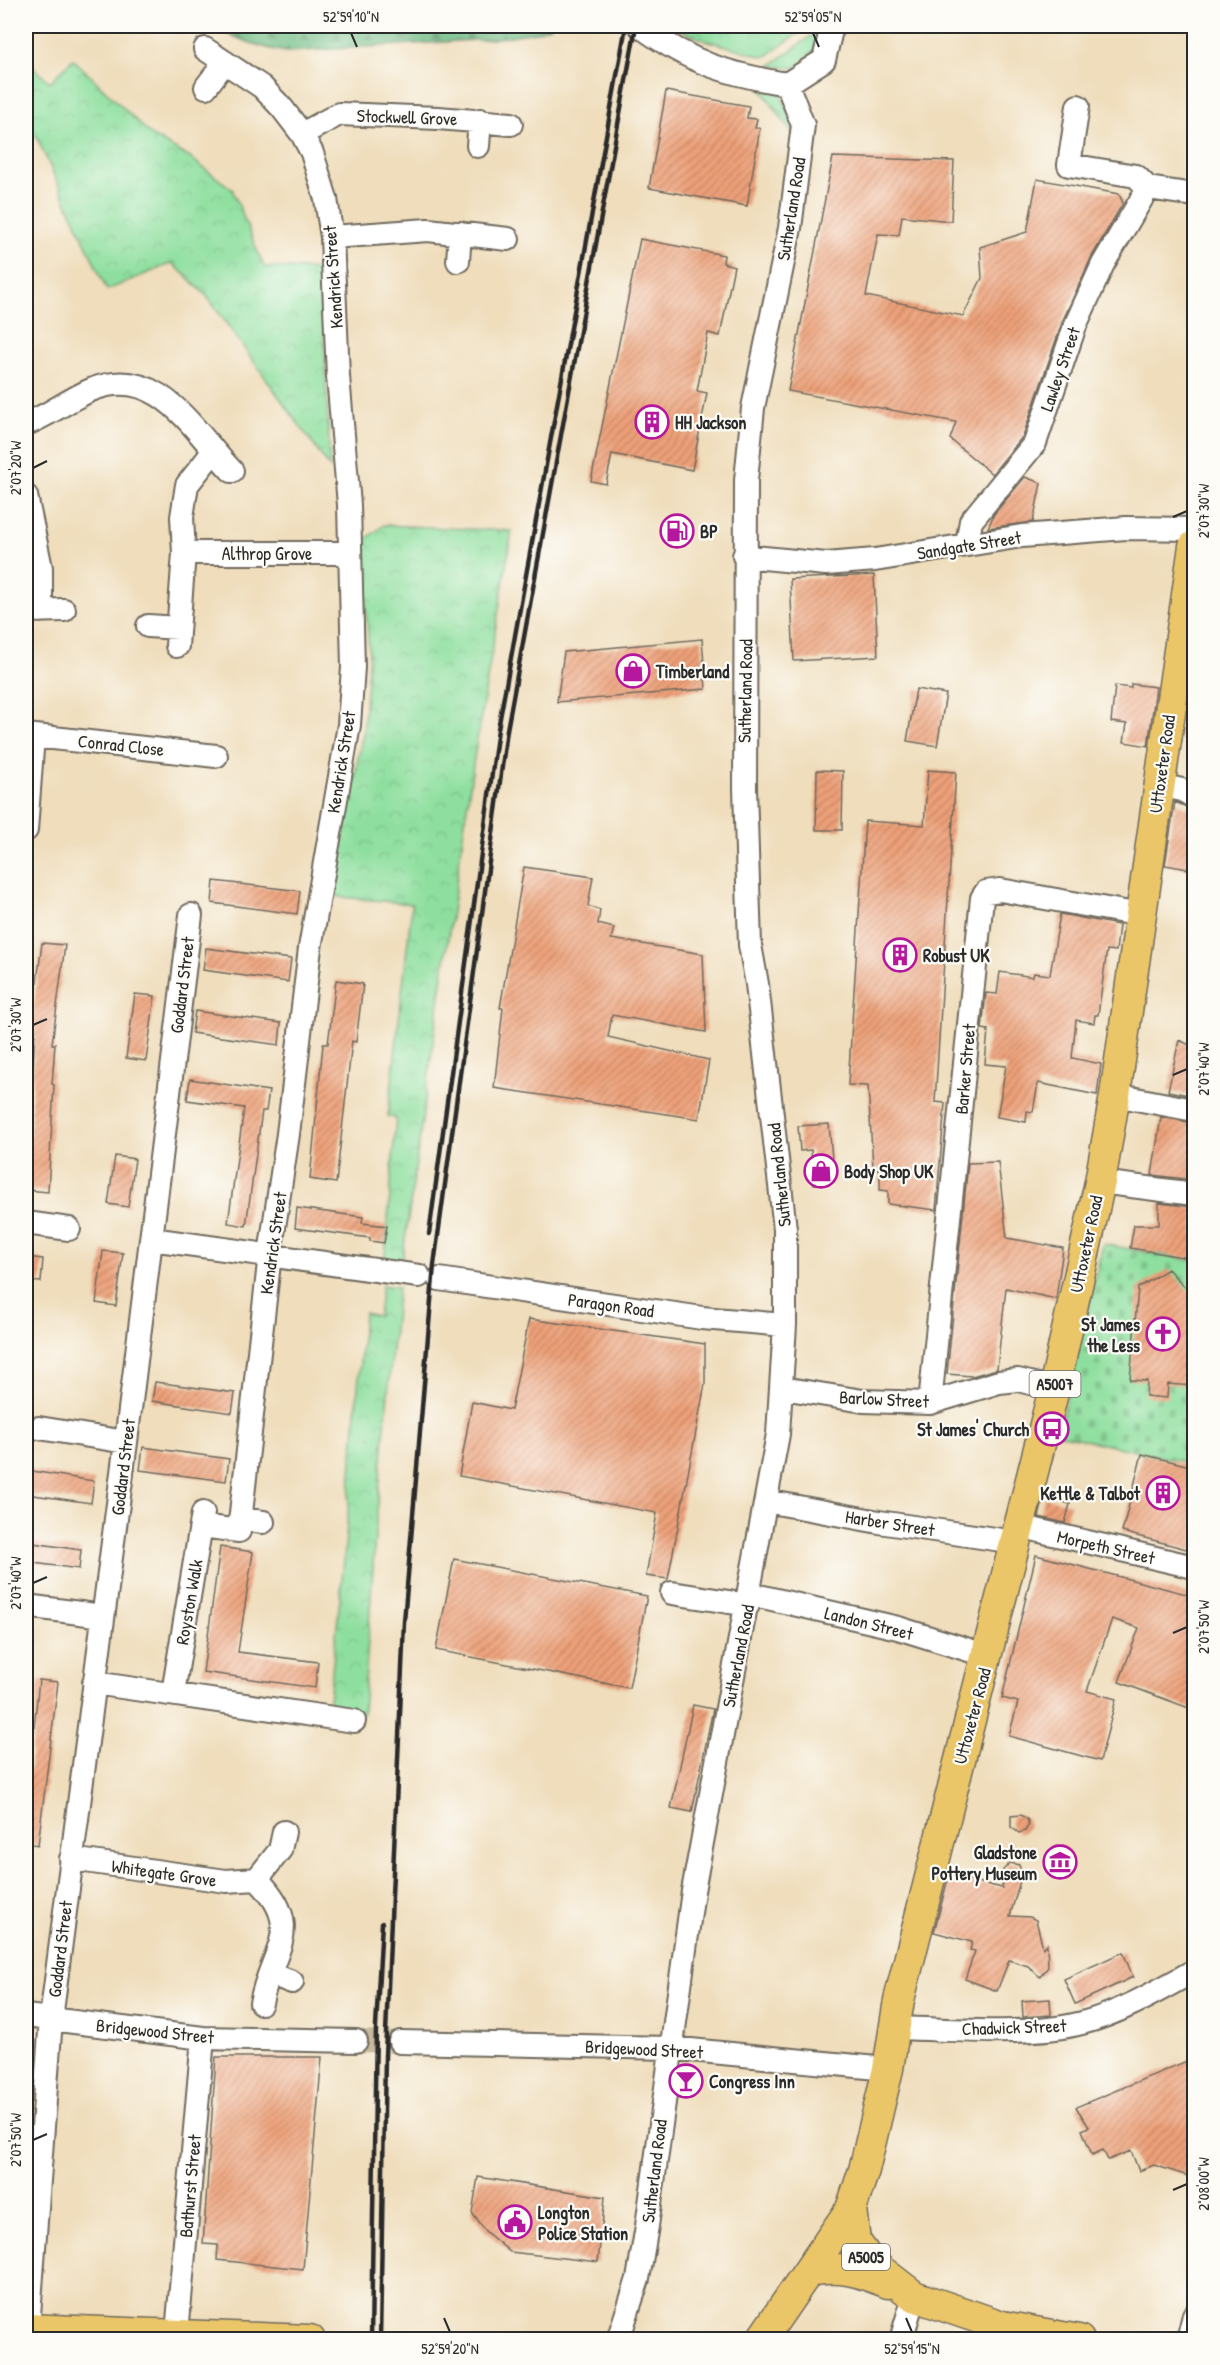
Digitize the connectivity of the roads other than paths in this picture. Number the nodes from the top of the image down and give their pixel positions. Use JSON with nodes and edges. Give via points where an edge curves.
{"nodes":[{"id":1,"x":640,"y":26,"type":"edge"},
{"id":2,"x":832,"y":26,"type":"edge"},
{"id":3,"x":205,"y":49,"type":"dead end"},
{"id":4,"x":225,"y":62,"type":"junction"},
{"id":5,"x":787,"y":84,"type":"junction"},
{"id":6,"x":206,"y":87,"type":"dead end"},
{"id":7,"x":1078,"y":106,"type":"dead end"},
{"id":8,"x":480,"y":120,"type":"junction"},
{"id":9,"x":511,"y":124,"type":"dead end"},
{"id":10,"x":302,"y":134,"type":"junction"},
{"id":11,"x":478,"y":146,"type":"dead end"},
{"id":12,"x":1148,"y":188,"type":"junction"},
{"id":13,"x":1194,"y":195,"type":"edge"},
{"id":14,"x":460,"y":233,"type":"junction"},
{"id":15,"x":332,"y":237,"type":"junction"},
{"id":16,"x":508,"y":239,"type":"dead end"},
{"id":17,"x":458,"y":261,"type":"dead end"},
{"id":18,"x":26,"y":424,"type":"edge"},
{"id":19,"x":213,"y":452,"type":"junction"},
{"id":20,"x":232,"y":471,"type":"dead end"},
{"id":21,"x":26,"y":496,"type":"edge"},
{"id":22,"x":1194,"y":529,"type":"edge"},
{"id":23,"x":967,"y":544,"type":"junction"},
{"id":24,"x":1194,"y":546,"type":"edge"},
{"id":25,"x":184,"y":553,"type":"junction"},
{"id":26,"x":350,"y":553,"type":"junction"},
{"id":27,"x":744,"y":556,"type":"junction"},
{"id":28,"x":64,"y":610,"type":"dead end"},
{"id":29,"x":33,"y":611,"type":"edge"},
{"id":30,"x":148,"y":626,"type":"dead end"},
{"id":31,"x":1184,"y":673,"type":"edge"},
{"id":32,"x":29,"y":735,"type":"edge"},
{"id":33,"x":216,"y":756,"type":"dead end"},
{"id":34,"x":1159,"y":785,"type":"junction"},
{"id":35,"x":1194,"y":797,"type":"edge"},
{"id":36,"x":26,"y":831,"type":"edge"},
{"id":37,"x":191,"y":915,"type":"dead end"},
{"id":38,"x":1140,"y":915,"type":"junction"},
{"id":39,"x":1114,"y":1095,"type":"junction"},
{"id":40,"x":1194,"y":1110,"type":"edge"},
{"id":41,"x":1100,"y":1182,"type":"junction"},
{"id":42,"x":1194,"y":1194,"type":"edge"},
{"id":43,"x":26,"y":1223,"type":"edge"},
{"id":44,"x":69,"y":1229,"type":"dead end"},
{"id":45,"x":151,"y":1239,"type":"junction"},
{"id":46,"x":270,"y":1254,"type":"junction"},
{"id":47,"x":784,"y":1325,"type":"junction"},
{"id":48,"x":782,"y":1388,"type":"junction"},
{"id":49,"x":1053,"y":1389,"type":"junction"},
{"id":50,"x":930,"y":1403,"type":"junction"},
{"id":51,"x":39,"y":1428,"type":"dead end"},
{"id":52,"x":126,"y":1442,"type":"junction"},
{"id":53,"x":766,"y":1501,"type":"junction"},
{"id":54,"x":240,"y":1519,"type":"junction"},
{"id":55,"x":263,"y":1522,"type":"dead end"},
{"id":56,"x":1017,"y":1534,"type":"junction"},
{"id":57,"x":1194,"y":1567,"type":"edge"},
{"id":58,"x":672,"y":1593,"type":"dead end"},
{"id":59,"x":749,"y":1599,"type":"junction"},
{"id":60,"x":26,"y":1606,"type":"edge"},
{"id":61,"x":103,"y":1616,"type":"junction"},
{"id":62,"x":988,"y":1656,"type":"junction"},
{"id":63,"x":94,"y":1683,"type":"junction"},
{"id":64,"x":173,"y":1693,"type":"junction"},
{"id":65,"x":354,"y":1721,"type":"dead end"},
{"id":66,"x":284,"y":1832,"type":"dead end"},
{"id":67,"x":71,"y":1859,"type":"junction"},
{"id":68,"x":257,"y":1879,"type":"junction"},
{"id":69,"x":1194,"y":1971,"type":"edge"},
{"id":70,"x":261,"y":2003,"type":"dead end"},
{"id":71,"x":26,"y":2016,"type":"edge"},
{"id":72,"x":51,"y":2019,"type":"junction"},
{"id":73,"x":895,"y":2028,"type":"junction"},
{"id":74,"x":203,"y":2038,"type":"junction"},
{"id":75,"x":356,"y":2041,"type":"tunnel mouth"},
{"id":76,"x":400,"y":2042,"type":"tunnel mouth"},
{"id":77,"x":670,"y":2048,"type":"junction"},
{"id":78,"x":888,"y":2069,"type":"junction"},
{"id":79,"x":851,"y":2209,"type":"junction"},
{"id":80,"x":809,"y":2271,"type":"junction"},
{"id":81,"x":909,"y":2293,"type":"junction"},
{"id":82,"x":1194,"y":2315,"type":"edge"},
{"id":83,"x":27,"y":2329,"type":"edge"},
{"id":84,"x":177,"y":2333,"type":"junction"},
{"id":85,"x":310,"y":2340,"type":"edge"},
{"id":86,"x":618,"y":2340,"type":"edge"},
{"id":87,"x":761,"y":2340,"type":"edge"},
{"id":88,"x":902,"y":2340,"type":"edge"},
{"id":89,"x":1079,"y":2340,"type":"edge"},
{"id":90,"x":1188,"y":2340,"type":"edge"}],
"edges":[{"from":1,"to":5,"type":"street","via":[[710,67]]},
{"from":2,"to":5,"type":"street","via":[[824,60]]},
{"from":3,"to":4,"type":"street","name":"Kendrick Street"},
{"from":4,"to":6,"type":"street"},
{"from":4,"to":10,"type":"street","name":"Kendrick Street","via":[[262,87]]},
{"from":5,"to":27,"type":"street","name":"Sutherland Road","via":[[803,125],[790,228],[753,408]]},
{"from":7,"to":12,"type":"street","via":[[1069,165],[1136,176]]},
{"from":8,"to":9,"type":"street","name":"Stockwell Grove"},
{"from":8,"to":10,"type":"street","name":"Stockwell Grove","via":[[339,114]]},
{"from":8,"to":11,"type":"street","name":"Stockwell Grove"},
{"from":10,"to":15,"type":"street","name":"Kendrick Street","via":[[321,182]]},
{"from":12,"to":13,"type":"street"},
{"from":12,"to":23,"type":"street","name":"Lawley Street","via":[[1103,264],[1075,326],[1035,443],[971,521]]},
{"from":14,"to":15,"type":"street","via":[[428,230]]},
{"from":14,"to":16,"type":"street"},
{"from":14,"to":17,"type":"street"},
{"from":15,"to":26,"type":"street","name":"Kendrick Street"},
{"from":18,"to":19,"type":"street","via":[[94,389],[140,385],[157,392],[186,417]]},
{"from":19,"to":20,"type":"street"},
{"from":19,"to":25,"type":"street","via":[[187,485],[182,517]]},
{"from":21,"to":29,"type":"street","via":[[41,568]]},
{"from":22,"to":23,"type":"street","name":"Sandgate Street","via":[[1126,528]]},
{"from":23,"to":27,"type":"street","name":"Sandgate Street","via":[[826,564]]},
{"from":24,"to":31,"type":"main road","name":"Uttoxeter Road","number":"A5007"},
{"from":25,"to":26,"type":"street","name":"Althrop Grove"},
{"from":25,"to":30,"type":"street","via":[[178,637]]},
{"from":26,"to":46,"type":"street","name":"Kendrick Street","via":[[353,667],[349,725],[310,948]]},
{"from":27,"to":47,"type":"street","name":"Sutherland Road","via":[[744,752],[750,945],[785,1228]]},
{"from":28,"to":29,"type":"street"},
{"from":31,"to":34,"type":"main road","name":"Uttoxeter Road","number":"A5007"},
{"from":32,"to":33,"type":"street","name":"Conrad Close"},
{"from":32,"to":36,"type":"street"},
{"from":34,"to":35,"type":"street"},
{"from":34,"to":38,"type":"main road","name":"Uttoxeter Road","number":"A5007"},
{"from":37,"to":45,"type":"street","name":"Goddard Street"},
{"from":38,"to":39,"type":"main road","name":"Uttoxeter Road","number":"A5007"},
{"from":38,"to":50,"type":"street","name":"Barker Street","via":[[1000,890],[986,892],[982,898]]},
{"from":39,"to":40,"type":"street"},
{"from":39,"to":41,"type":"main road","name":"Uttoxeter Road","number":"A5007"},
{"from":41,"to":42,"type":"street"},
{"from":41,"to":49,"type":"main road","name":"Uttoxeter Road","number":"A5007"},
{"from":43,"to":44,"type":"street"},
{"from":45,"to":46,"type":"street","name":"Paragon Road"},
{"from":45,"to":52,"type":"street","name":"Goddard Street"},
{"from":46,"to":47,"type":"street","name":"Paragon Road","via":[[702,1318]]},
{"from":46,"to":54,"type":"street","name":"Kendrick Street"},
{"from":47,"to":48,"type":"street","name":"Sutherland Road"},
{"from":48,"to":50,"type":"street","name":"Barlow Street","via":[[862,1401]]},
{"from":48,"to":53,"type":"street","name":"Sutherland Road"},
{"from":49,"to":50,"type":"street","name":"Barlow Street","via":[[1018,1380],[999,1382]]},
{"from":49,"to":56,"type":"main road","name":"Uttoxeter Road","number":"A5007"},
{"from":51,"to":52,"type":"street"},
{"from":52,"to":61,"type":"street","name":"Goddard Street"},
{"from":53,"to":56,"type":"street","name":"Harber Street","via":[[879,1522]]},
{"from":53,"to":59,"type":"street","name":"Sutherland Road"},
{"from":54,"to":55,"type":"street"},
{"from":54,"to":64,"type":"street","name":"Royston Walk","via":[[239,1531],[203,1519]]},
{"from":56,"to":57,"type":"street","name":"Morpeth Street"},
{"from":56,"to":62,"type":"main road","name":"Uttoxeter Road","number":"A5007"},
{"from":58,"to":59,"type":"street","name":"Landon Street"},
{"from":59,"to":62,"type":"street","name":"Landon Street","via":[[898,1628]]},
{"from":59,"to":77,"type":"street","name":"Sutherland Road","via":[[693,1891]]},
{"from":60,"to":61,"type":"street"},
{"from":61,"to":63,"type":"street","name":"Goddard Street"},
{"from":62,"to":73,"type":"main road","name":"Uttoxeter Road","number":"A5007","via":[[946,1811]]},
{"from":63,"to":64,"type":"street"},
{"from":63,"to":67,"type":"street","name":"Goddard Street"},
{"from":64,"to":65,"type":"street","via":[[329,1728]]},
{"from":66,"to":68,"type":"street","via":[[280,1850]]},
{"from":67,"to":68,"type":"street","name":"Whitegate Grove","via":[[225,1881]]},
{"from":67,"to":72,"type":"street","name":"Goddard Street"},
{"from":68,"to":70,"type":"street","via":[[271,1893],[284,1920],[282,1978],[264,1987]]},
{"from":69,"to":73,"type":"street","name":"Chadwick Street","via":[[1083,2023],[1052,2028]]},
{"from":71,"to":72,"type":"street","name":"Bridgewood Street"},
{"from":72,"to":74,"type":"street","name":"Bridgewood Street"},
{"from":72,"to":83,"type":"street","name":"Goddard Street"},
{"from":73,"to":78,"type":"main road","name":"Uttoxeter Road","number":"A5007"},
{"from":74,"to":75,"type":"street","name":"Bridgewood Street"},
{"from":74,"to":84,"type":"street","name":"Bathurst Street"},
{"from":76,"to":77,"type":"street","name":"Bridgewood Street"},
{"from":77,"to":78,"type":"street","name":"Bridgewood Street"},
{"from":77,"to":86,"type":"street","name":"Sutherland Road","via":[[640,2268]]},
{"from":78,"to":79,"type":"main road","name":"Uttoxeter Road","number":"A5007"},
{"from":79,"to":80,"type":"main road","number":"A5007"},
{"from":79,"to":81,"type":"main road","number":"A5005","via":[[855,2241],[871,2263]]},
{"from":80,"to":81,"type":"main road","number":"A5005","via":[[828,2267],[851,2269]]},
{"from":80,"to":87,"type":"main road","number":"A5007"},
{"from":81,"to":88,"type":"street"},
{"from":81,"to":89,"type":"main road","number":"A5005","via":[[1002,2326]]},
{"from":82,"to":90,"type":"street"},
{"from":83,"to":84,"type":"main road"},
{"from":84,"to":85,"type":"main road"}]}
